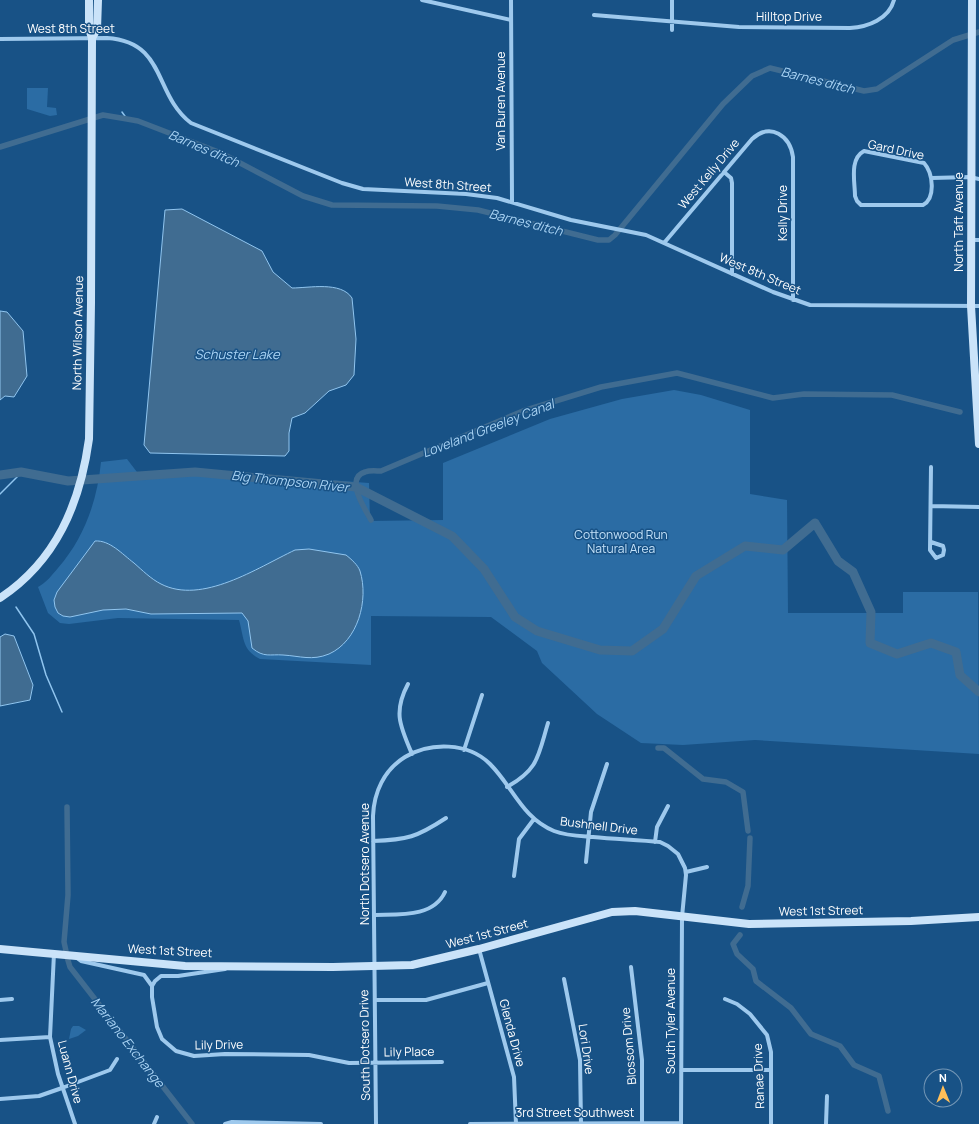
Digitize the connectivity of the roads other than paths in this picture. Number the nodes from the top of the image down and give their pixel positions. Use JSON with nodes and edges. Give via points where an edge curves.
{"nodes":[{"id":1,"x":89,"y":0,"type":"edge"},
{"id":2,"x":98,"y":0,"type":"edge"},
{"id":3,"x":422,"y":0,"type":"edge"},
{"id":4,"x":511,"y":0,"type":"edge"},
{"id":5,"x":672,"y":0,"type":"edge"},
{"id":6,"x":894,"y":0,"type":"edge"},
{"id":7,"x":972,"y":0,"type":"edge"},
{"id":8,"x":594,"y":15,"type":"dead end"},
{"id":9,"x":511,"y":20,"type":"junction"},
{"id":10,"x":672,"y":22,"type":"junction"},
{"id":11,"x":672,"y":30,"type":"dead end"},
{"id":12,"x":92,"y":38,"type":"junction"},
{"id":13,"x":0,"y":39,"type":"edge"},
{"id":14,"x":975,"y":92,"type":"edge"},
{"id":15,"x":777,"y":133,"type":"joint"},
{"id":16,"x":724,"y":172,"type":"junction"},
{"id":17,"x":970,"y":177,"type":"junction"},
{"id":18,"x":932,"y":178,"type":"junction"},
{"id":19,"x":979,"y":179,"type":"edge"},
{"id":20,"x":512,"y":202,"type":"junction"},
{"id":21,"x":970,"y":240,"type":"junction"},
{"id":22,"x":979,"y":240,"type":"edge"},
{"id":23,"x":664,"y":243,"type":"junction"},
{"id":24,"x":732,"y":274,"type":"junction"},
{"id":25,"x":793,"y":300,"type":"junction"},
{"id":26,"x":975,"y":306,"type":"edge"},
{"id":27,"x":979,"y":444,"type":"edge"},
{"id":28,"x":931,"y":467,"type":"dead end"},
{"id":29,"x":931,"y":506,"type":"junction"},
{"id":30,"x":979,"y":507,"type":"edge"},
{"id":31,"x":931,"y":542,"type":"dead end"},
{"id":32,"x":0,"y":598,"type":"edge"},
{"id":33,"x":408,"y":684,"type":"dead end"},
{"id":34,"x":482,"y":695,"type":"dead end"},
{"id":35,"x":548,"y":723,"type":"dead end"},
{"id":36,"x":464,"y":750,"type":"junction"},
{"id":37,"x":412,"y":754,"type":"junction"},
{"id":38,"x":607,"y":764,"type":"dead end"},
{"id":39,"x":507,"y":787,"type":"junction"},
{"id":40,"x":668,"y":806,"type":"dead end"},
{"id":41,"x":446,"y":818,"type":"dead end"},
{"id":42,"x":534,"y":819,"type":"junction"},
{"id":43,"x":589,"y":836,"type":"junction"},
{"id":44,"x":373,"y":840,"type":"junction"},
{"id":45,"x":654,"y":842,"type":"junction"},
{"id":46,"x":586,"y":862,"type":"dead end"},
{"id":47,"x":708,"y":867,"type":"dead end"},
{"id":48,"x":686,"y":872,"type":"junction"},
{"id":49,"x":514,"y":876,"type":"dead end"},
{"id":50,"x":445,"y":892,"type":"dead end"},
{"id":51,"x":374,"y":915,"type":"junction"},
{"id":52,"x":682,"y":917,"type":"junction"},
{"id":53,"x":979,"y":917,"type":"edge"},
{"id":54,"x":0,"y":949,"type":"edge"},
{"id":55,"x":479,"y":949,"type":"junction"},
{"id":56,"x":54,"y":953,"type":"junction"},
{"id":57,"x":74,"y":955,"type":"junction"},
{"id":58,"x":234,"y":965,"type":"junction"},
{"id":59,"x":374,"y":965,"type":"junction"},
{"id":60,"x":631,"y":967,"type":"dead end"},
{"id":61,"x":564,"y":979,"type":"dead end"},
{"id":62,"x":488,"y":983,"type":"junction"},
{"id":63,"x":152,"y":986,"type":"junction"},
{"id":64,"x":12,"y":999,"type":"dead end"},
{"id":65,"x":725,"y":999,"type":"dead end"},
{"id":66,"x":0,"y":1000,"type":"edge"},
{"id":67,"x":375,"y":1000,"type":"junction"},
{"id":68,"x":50,"y":1037,"type":"junction"},
{"id":69,"x":0,"y":1040,"type":"edge"},
{"id":70,"x":117,"y":1060,"type":"dead end"},
{"id":71,"x":442,"y":1062,"type":"dead end"},
{"id":72,"x":376,"y":1063,"type":"junction"},
{"id":73,"x":681,"y":1070,"type":"junction"},
{"id":74,"x":770,"y":1070,"type":"junction"},
{"id":75,"x":62,"y":1088,"type":"junction"},
{"id":76,"x":827,"y":1096,"type":"dead end"},
{"id":77,"x":0,"y":1099,"type":"edge"},
{"id":78,"x":158,"y":1117,"type":"dead end"},
{"id":79,"x":264,"y":1123,"type":"edge"},
{"id":80,"x":642,"y":1123,"type":"edge"},
{"id":81,"x":75,"y":1124,"type":"edge"},
{"id":82,"x":154,"y":1124,"type":"edge"},
{"id":83,"x":225,"y":1124,"type":"edge"},
{"id":84,"x":321,"y":1124,"type":"edge"},
{"id":85,"x":376,"y":1124,"type":"edge"},
{"id":86,"x":470,"y":1124,"type":"edge"},
{"id":87,"x":516,"y":1124,"type":"edge"},
{"id":88,"x":581,"y":1124,"type":"edge"},
{"id":89,"x":681,"y":1124,"type":"edge"},
{"id":90,"x":771,"y":1124,"type":"edge"},
{"id":91,"x":826,"y":1124,"type":"edge"}],
"edges":[{"from":1,"to":12,"type":"main road","name":"North Wilson Avenue","via":[[89,29]]},
{"from":2,"to":12,"type":"main road","name":"North Wilson Avenue","via":[[97,29]]},
{"from":3,"to":9,"type":"street"},
{"from":4,"to":9,"type":"street","name":"Van Buren Avenue"},
{"from":5,"to":10,"type":"street"},
{"from":6,"to":10,"type":"street","name":"Hilltop Drive","via":[[890,9],[880,19],[858,28],[739,27]]},
{"from":7,"to":14,"type":"main road","name":"North Taft Avenue"},
{"from":8,"to":10,"type":"street","name":"Hilltop Drive"},
{"from":9,"to":20,"type":"street","name":"Van Buren Avenue"},
{"from":10,"to":11,"type":"street"},
{"from":12,"to":13,"type":"street","name":"West 8th Street"},
{"from":12,"to":20,"type":"street","name":"West 8th Street","via":[[121,39],[140,47],[152,63],[179,113],[191,123],[324,177],[373,190],[466,194]]},
{"from":12,"to":32,"type":"main road","name":"North Wilson Avenue","via":[[91,311],[86,460],[76,498],[56,542],[19,586]]},
{"from":14,"to":17,"type":"main road","name":"North Taft Avenue"},
{"from":15,"to":16,"type":"street","name":"West Kelly Drive","via":[[766,132],[754,136]]},
{"from":15,"to":25,"type":"street","name":"Kelly Drive","via":[[789,142],[793,157]]},
{"from":16,"to":23,"type":"street","name":"West Kelly Drive"},
{"from":16,"to":24,"type":"street","via":[[731,178],[732,183]]},
{"from":17,"to":18,"type":"street"},
{"from":17,"to":19,"type":"street"},
{"from":17,"to":21,"type":"main road","name":"North Taft Avenue"},
{"from":18,"to":18,"type":"street","name":"Gard Drive","via":[[930,198],[923,205],[861,205],[856,196],[854,161],[864,151],[924,163]]},
{"from":20,"to":23,"type":"street","name":"West 8th Street","via":[[571,220],[646,235]]},
{"from":21,"to":22,"type":"street"},
{"from":21,"to":26,"type":"main road","name":"North Taft Avenue"},
{"from":23,"to":24,"type":"street","name":"West 8th Street"},
{"from":24,"to":25,"type":"street","name":"West 8th Street"},
{"from":25,"to":26,"type":"street","name":"West 8th Street","via":[[810,305]]},
{"from":26,"to":27,"type":"main road","name":"North Taft Avenue"},
{"from":28,"to":29,"type":"street"},
{"from":29,"to":30,"type":"street"},
{"from":29,"to":31,"type":"street"},
{"from":33,"to":37,"type":"street","via":[[400,699],[399,714],[403,734]]},
{"from":34,"to":36,"type":"street"},
{"from":35,"to":39,"type":"street","via":[[532,769]]},
{"from":36,"to":37,"type":"street","name":"Bushnell Drive","via":[[448,746],[433,747]]},
{"from":36,"to":39,"type":"street","name":"Bushnell Drive","via":[[489,763]]},
{"from":37,"to":44,"type":"street","name":"North Dotsero Avenue","via":[[390,770],[376,792]]},
{"from":38,"to":43,"type":"street","via":[[591,812]]},
{"from":39,"to":42,"type":"street","name":"Bushnell Drive"},
{"from":40,"to":45,"type":"street","via":[[657,827]]},
{"from":41,"to":44,"type":"street","via":[[420,834],[399,840]]},
{"from":42,"to":43,"type":"street","name":"Bushnell Drive","via":[[555,831]]},
{"from":42,"to":49,"type":"street","via":[[520,839]]},
{"from":43,"to":45,"type":"street","name":"Bushnell Drive"},
{"from":43,"to":46,"type":"street"},
{"from":44,"to":51,"type":"street","name":"North Dotsero Avenue"},
{"from":45,"to":48,"type":"street","name":"Bushnell Drive","via":[[676,851]]},
{"from":47,"to":48,"type":"street"},
{"from":48,"to":52,"type":"street","name":"Bushnell Drive"},
{"from":50,"to":51,"type":"street","via":[[432,907],[403,914]]},
{"from":51,"to":59,"type":"street","name":"North Dotsero Avenue"},
{"from":52,"to":53,"type":"main road","name":"West 1st Street","via":[[748,924]]},
{"from":52,"to":55,"type":"main road","name":"West 1st Street","via":[[635,911],[612,912]]},
{"from":52,"to":73,"type":"street","name":"South Tyler Avenue"},
{"from":54,"to":56,"type":"main road","name":"West 1st Street"},
{"from":55,"to":59,"type":"main road","name":"West 1st Street","via":[[412,965]]},
{"from":55,"to":62,"type":"street","name":"Glenda Drive"},
{"from":56,"to":57,"type":"main road","name":"West 1st Street"},
{"from":56,"to":68,"type":"street","name":"Luann Drive"},
{"from":57,"to":58,"type":"main road","name":"West 1st Street","via":[[162,965]]},
{"from":57,"to":63,"type":"street","via":[[81,961],[144,975]]},
{"from":58,"to":59,"type":"main road","name":"West 1st Street"},
{"from":58,"to":63,"type":"street","via":[[219,971],[161,976]]},
{"from":59,"to":67,"type":"street","name":"South Dotsero Drive"},
{"from":60,"to":80,"type":"street","name":"Blossom Drive","via":[[642,1060]]},
{"from":61,"to":88,"type":"street","name":"Lori Drive","via":[[580,1060]]},
{"from":62,"to":67,"type":"street","via":[[426,1000]]},
{"from":62,"to":87,"type":"street","name":"Glenda Drive","via":[[514,1077]]},
{"from":63,"to":72,"type":"street","name":"Lily Drive","via":[[159,1033],[166,1044],[182,1054],[309,1055],[349,1063]]},
{"from":64,"to":66,"type":"street"},
{"from":65,"to":74,"type":"street","name":"Ranae Drive","via":[[750,1014],[765,1030],[770,1045]]},
{"from":67,"to":72,"type":"street","name":"South Dotsero Drive"},
{"from":68,"to":69,"type":"street"},
{"from":68,"to":75,"type":"street","name":"Luann Drive"},
{"from":70,"to":75,"type":"street","via":[[110,1070]]},
{"from":71,"to":72,"type":"street","name":"Lily Place"},
{"from":72,"to":85,"type":"street","name":"South Dotsero Drive"},
{"from":73,"to":74,"type":"street"},
{"from":73,"to":89,"type":"street","name":"South Tyler Avenue"},
{"from":74,"to":90,"type":"street","name":"Ranae Drive"},
{"from":75,"to":77,"type":"street","via":[[39,1096]]},
{"from":75,"to":81,"type":"street","name":"Luann Drive"},
{"from":76,"to":91,"type":"street"},
{"from":78,"to":82,"type":"street"},
{"from":79,"to":83,"type":"street"},
{"from":79,"to":84,"type":"street"},
{"from":80,"to":88,"type":"street","name":"3rd Street Southwest"},
{"from":80,"to":89,"type":"street","name":"3rd Street Southwest"},
{"from":86,"to":87,"type":"street","name":"3rd Street Southwest"},
{"from":87,"to":88,"type":"street","name":"3rd Street Southwest"}]}
